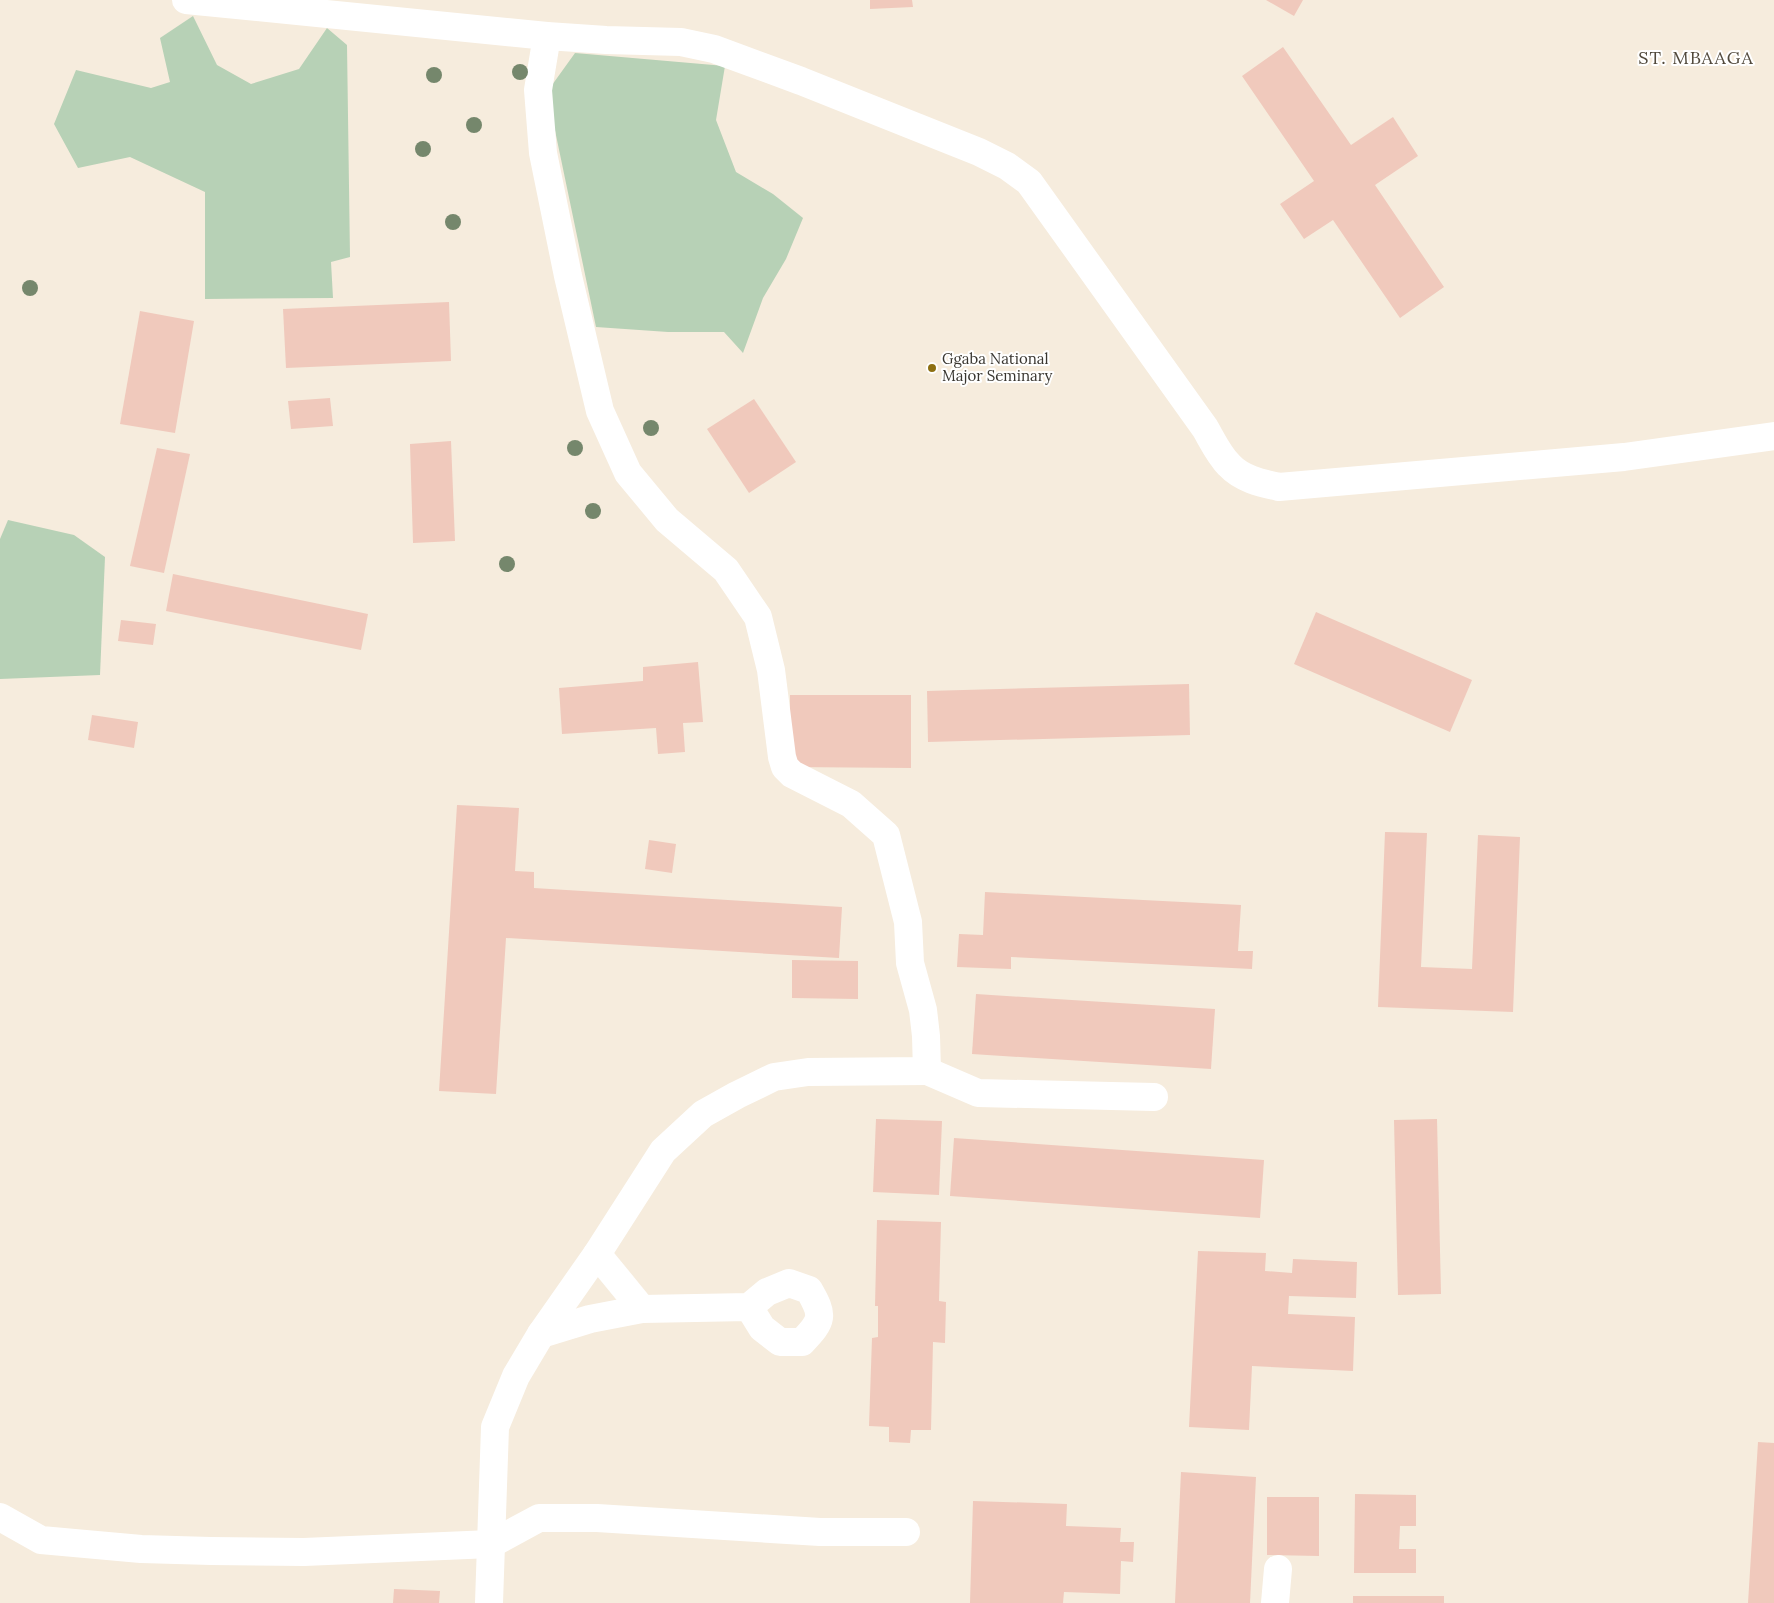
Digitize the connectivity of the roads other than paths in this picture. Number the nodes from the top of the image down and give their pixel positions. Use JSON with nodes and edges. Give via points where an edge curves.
{"nodes":[{"id":1,"x":186,"y":0,"type":"edge"},
{"id":2,"x":547,"y":36,"type":"junction"},
{"id":3,"x":1774,"y":436,"type":"edge"},
{"id":4,"x":926,"y":1072,"type":"junction"},
{"id":5,"x":1154,"y":1097,"type":"dead end"},
{"id":6,"x":597,"y":1254,"type":"junction"},
{"id":7,"x":750,"y":1307,"type":"dead end"},
{"id":8,"x":642,"y":1309,"type":"junction"},
{"id":9,"x":541,"y":1334,"type":"junction"},
{"id":10,"x":0,"y":1517,"type":"edge"},
{"id":11,"x":906,"y":1532,"type":"dead end"},
{"id":12,"x":491,"y":1544,"type":"junction"},
{"id":13,"x":1278,"y":1569,"type":"dead end"},
{"id":14,"x":489,"y":1603,"type":"edge"},
{"id":15,"x":1275,"y":1603,"type":"edge"}],
"edges":[{"from":1,"to":2,"type":"street"},
{"from":2,"to":3,"type":"street","via":[[682,42],[714,48],[979,152],[1007,166],[1030,182],[1228,465],[1245,477],[1262,483],[1279,487],[1624,457]]},
{"from":2,"to":4,"type":"street","via":[[538,90],[543,153],[600,411],[628,473],[667,520],[726,570],[758,617],[771,670],[785,767],[800,779],[851,804],[886,835],[908,922],[910,963],[923,1010]]},
{"from":4,"to":5,"type":"street","via":[[978,1093]]},
{"from":4,"to":6,"type":"street","via":[[808,1072],[774,1077],[737,1094],[703,1114],[663,1151]]},
{"from":6,"to":8,"type":"street"},
{"from":6,"to":9,"type":"street"},
{"from":7,"to":8,"type":"street"},
{"from":8,"to":9,"type":"street","via":[[590,1319]]},
{"from":9,"to":12,"type":"street","via":[[516,1376],[495,1427]]},
{"from":10,"to":12,"type":"street","via":[[40,1540],[141,1548],[304,1552]]},
{"from":11,"to":12,"type":"street","via":[[820,1532],[597,1518],[539,1518]]},
{"from":12,"to":14,"type":"street"},
{"from":13,"to":15,"type":"street"}]}
